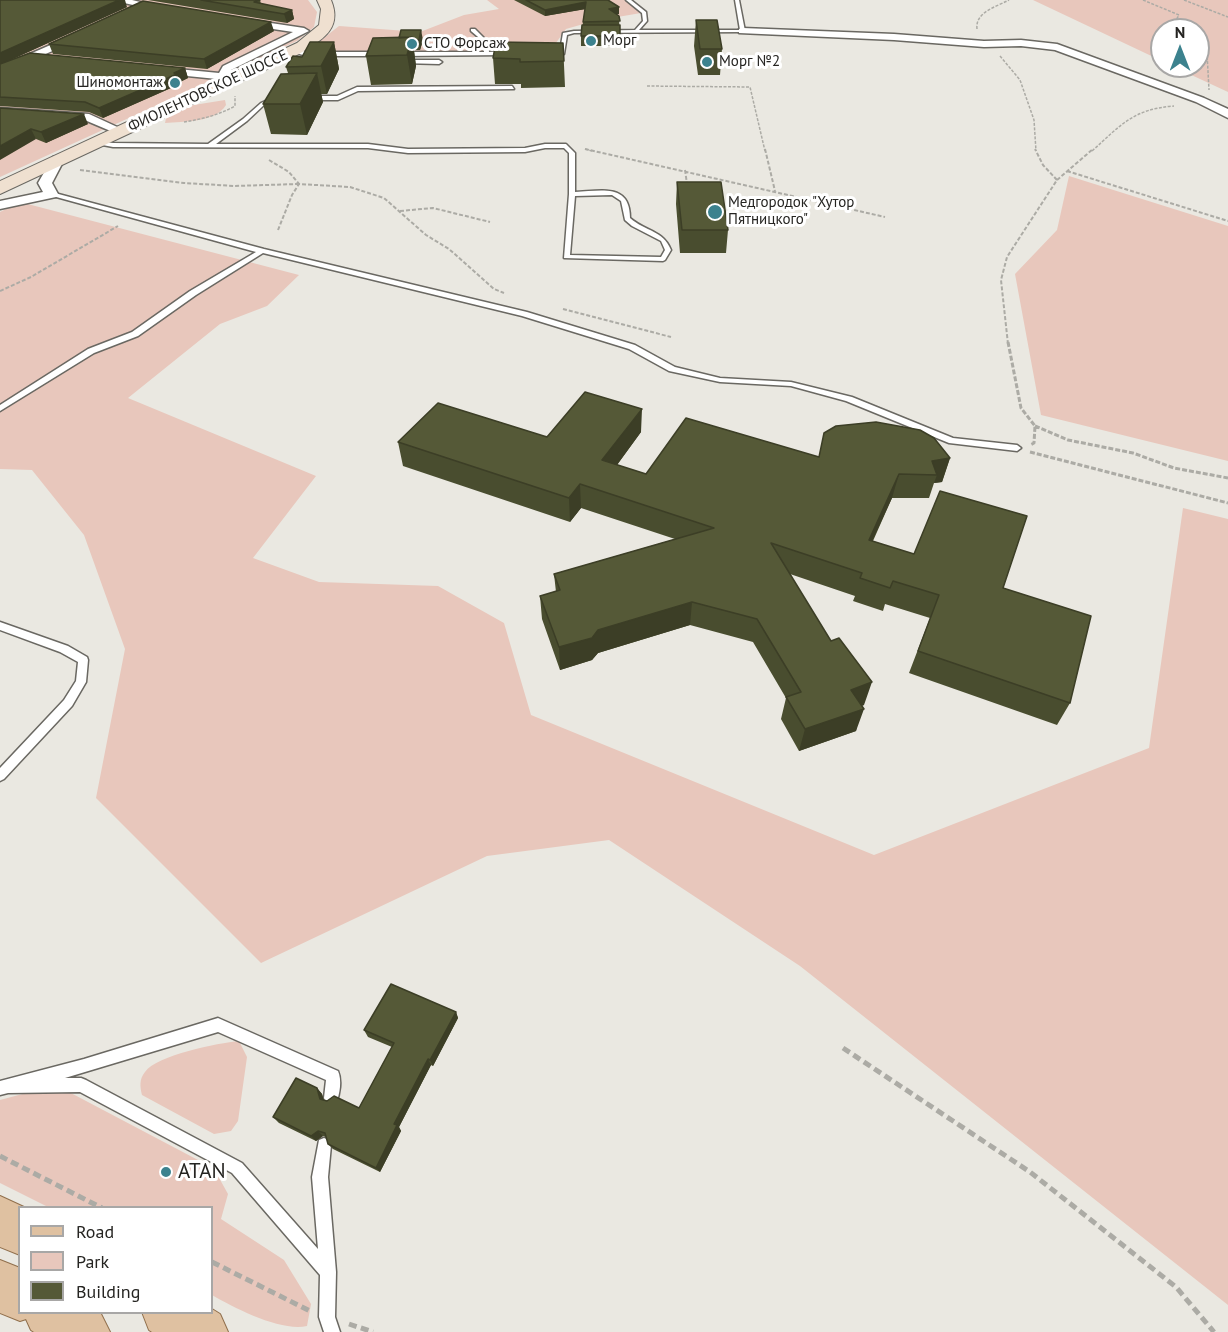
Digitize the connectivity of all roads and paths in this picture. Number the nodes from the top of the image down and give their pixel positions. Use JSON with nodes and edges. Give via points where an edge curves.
{"nodes":[{"id":1,"x":116,"y":0,"type":"edge"},
{"id":2,"x":324,"y":0,"type":"edge"},
{"id":3,"x":628,"y":0,"type":"edge"},
{"id":4,"x":737,"y":0,"type":"edge"},
{"id":5,"x":1009,"y":0,"type":"edge"},
{"id":6,"x":1143,"y":0,"type":"edge"},
{"id":7,"x":1184,"y":0,"type":"edge"},
{"id":8,"x":142,"y":6,"type":"junction"},
{"id":9,"x":178,"y":12,"type":"edge"},
{"id":10,"x":121,"y":16,"type":"edge"},
{"id":11,"x":1228,"y":17,"type":"edge"},
{"id":12,"x":1177,"y":18,"type":"edge"},
{"id":13,"x":237,"y":21,"type":"edge"},
{"id":14,"x":473,"y":30,"type":"dead end"},
{"id":15,"x":638,"y":30,"type":"junction"},
{"id":16,"x":89,"y":31,"type":"edge"},
{"id":17,"x":743,"y":32,"type":"junction"},
{"id":18,"x":984,"y":44,"type":"junction"},
{"id":19,"x":289,"y":53,"type":"junction"},
{"id":20,"x":488,"y":53,"type":"junction"},
{"id":21,"x":513,"y":53,"type":"edge"},
{"id":22,"x":553,"y":53,"type":"edge"},
{"id":23,"x":36,"y":57,"type":"junction"},
{"id":24,"x":59,"y":59,"type":"edge"},
{"id":25,"x":378,"y":61,"type":"edge"},
{"id":26,"x":398,"y":62,"type":"edge"},
{"id":27,"x":439,"y":62,"type":"dead end"},
{"id":28,"x":142,"y":68,"type":"edge"},
{"id":29,"x":0,"y":71,"type":"edge"},
{"id":30,"x":237,"y":78,"type":"junction"},
{"id":31,"x":1205,"y":78,"type":"edge"},
{"id":32,"x":647,"y":86,"type":"dead end"},
{"id":33,"x":512,"y":88,"type":"edge"},
{"id":34,"x":287,"y":98,"type":"edge"},
{"id":35,"x":307,"y":98,"type":"edge"},
{"id":36,"x":1210,"y":106,"type":"junction"},
{"id":37,"x":0,"y":112,"type":"edge"},
{"id":38,"x":1228,"y":114,"type":"edge"},
{"id":39,"x":120,"y":131,"type":"junction"},
{"id":40,"x":95,"y":143,"type":"junction"},
{"id":41,"x":209,"y":146,"type":"junction"},
{"id":42,"x":225,"y":146,"type":"junction"},
{"id":43,"x":566,"y":146,"type":"junction"},
{"id":44,"x":58,"y":160,"type":"junction"},
{"id":45,"x":685,"y":170,"type":"junction"},
{"id":46,"x":74,"y":171,"type":"dead end"},
{"id":47,"x":1067,"y":171,"type":"junction"},
{"id":48,"x":1057,"y":180,"type":"junction"},
{"id":49,"x":299,"y":184,"type":"junction"},
{"id":50,"x":0,"y":188,"type":"edge"},
{"id":51,"x":775,"y":191,"type":"junction"},
{"id":52,"x":688,"y":192,"type":"edge"},
{"id":53,"x":51,"y":194,"type":"junction"},
{"id":54,"x":572,"y":194,"type":"junction"},
{"id":55,"x":0,"y":205,"type":"edge"},
{"id":56,"x":399,"y":212,"type":"junction"},
{"id":57,"x":134,"y":217,"type":"junction"},
{"id":58,"x":885,"y":217,"type":"dead end"},
{"id":59,"x":1228,"y":221,"type":"edge"},
{"id":60,"x":490,"y":222,"type":"dead end"},
{"id":61,"x":278,"y":230,"type":"dead end"},
{"id":62,"x":262,"y":251,"type":"junction"},
{"id":63,"x":0,"y":291,"type":"edge"},
{"id":64,"x":510,"y":295,"type":"dead end"},
{"id":65,"x":559,"y":308,"type":"dead end"},
{"id":66,"x":671,"y":337,"type":"dead end"},
{"id":67,"x":0,"y":409,"type":"edge"},
{"id":68,"x":1035,"y":426,"type":"junction"},
{"id":69,"x":1017,"y":448,"type":"junction"},
{"id":70,"x":1228,"y":478,"type":"edge"},
{"id":71,"x":1228,"y":503,"type":"edge"},
{"id":72,"x":0,"y":626,"type":"edge"},
{"id":73,"x":0,"y":776,"type":"edge"},
{"id":74,"x":843,"y":1048,"type":"dead end"},
{"id":75,"x":4,"y":1087,"type":"edge"},
{"id":76,"x":331,"y":1098,"type":"edge"},
{"id":77,"x":324,"y":1145,"type":"edge"},
{"id":78,"x":0,"y":1156,"type":"edge"},
{"id":79,"x":98,"y":1206,"type":"edge"},
{"id":80,"x":0,"y":1221,"type":"edge"},
{"id":81,"x":18,"y":1230,"type":"edge"},
{"id":82,"x":213,"y":1263,"type":"edge"},
{"id":83,"x":328,"y":1272,"type":"junction"},
{"id":84,"x":0,"y":1286,"type":"edge"},
{"id":85,"x":18,"y":1295,"type":"edge"},
{"id":86,"x":52,"y":1314,"type":"edge"},
{"id":87,"x":170,"y":1314,"type":"edge"},
{"id":88,"x":330,"y":1325,"type":"edge"},
{"id":89,"x":84,"y":1332,"type":"edge"},
{"id":90,"x":202,"y":1332,"type":"edge"},
{"id":91,"x":1214,"y":1332,"type":"edge"}],
"edges":[{"from":1,"to":8,"type":"street"},
{"from":2,"to":19,"type":"main road","name":"ФИОЛЕНТОВСКОЕ ШОССЕ","via":[[330,21],[322,32]]},
{"from":3,"to":15,"type":"lane","via":[[644,12],[645,21]]},
{"from":4,"to":17,"type":"lane"},
{"from":5,"to":18,"type":"path","via":[[976,21]]},
{"from":6,"to":12,"type":"path","via":[[1179,15]]},
{"from":7,"to":11,"type":"path"},
{"from":8,"to":9,"type":"street"},
{"from":8,"to":10,"type":"street"},
{"from":13,"to":30,"type":"street","via":[[304,31],[227,68],[224,73]]},
{"from":14,"to":20,"type":"lane","via":[[486,42]]},
{"from":15,"to":17,"type":"lane"},
{"from":15,"to":22,"type":"lane","via":[[569,33],[563,37],[562,53]]},
{"from":16,"to":23,"type":"street"},
{"from":17,"to":18,"type":"street"},
{"from":18,"to":36,"type":"street","via":[[1057,47]]},
{"from":18,"to":48,"type":"path","via":[[998,53],[1020,80],[1035,120],[1034,147]]},
{"from":19,"to":20,"type":"lane"},
{"from":19,"to":25,"type":"lane","via":[[298,59]]},
{"from":19,"to":30,"type":"main road","name":"ФИОЛЕНТОВСКОЕ ШОССЕ"},
{"from":20,"to":21,"type":"lane"},
{"from":23,"to":24,"type":"street"},
{"from":23,"to":29,"type":"street"},
{"from":26,"to":27,"type":"lane"},
{"from":28,"to":30,"type":"street"},
{"from":30,"to":39,"type":"main road","name":"ФИОЛЕНТОВСКОЕ ШОССЕ"},
{"from":31,"to":36,"type":"path","via":[[1209,91],[1224,102]]},
{"from":32,"to":51,"type":"path","via":[[750,87]]},
{"from":33,"to":35,"type":"lane","via":[[357,89],[338,98]]},
{"from":34,"to":41,"type":"lane","via":[[269,99]]},
{"from":36,"to":38,"type":"street"},
{"from":36,"to":47,"type":"path","via":[[1140,111]]},
{"from":37,"to":39,"type":"street","via":[[89,118]]},
{"from":39,"to":40,"type":"main road","name":"ФИОЛЕНТОВСКОЕ ШОССЕ"},
{"from":40,"to":41,"type":"lane"},
{"from":40,"to":44,"type":"main road","name":"ФИОЛЕНТОВСКОЕ ШОССЕ"},
{"from":41,"to":42,"type":"lane"},
{"from":42,"to":43,"type":"lane","via":[[368,146],[431,151]]},
{"from":42,"to":49,"type":"path","via":[[266,158],[289,172]]},
{"from":43,"to":45,"type":"path"},
{"from":43,"to":54,"type":"lane","via":[[572,153]]},
{"from":44,"to":50,"type":"main road","name":"ФИОЛЕНТОВСКОЕ ШОССЕ"},
{"from":44,"to":53,"type":"street","via":[[45,183]]},
{"from":45,"to":51,"type":"path"},
{"from":45,"to":52,"type":"path"},
{"from":46,"to":49,"type":"path","via":[[194,184]]},
{"from":47,"to":48,"type":"path"},
{"from":47,"to":59,"type":"path"},
{"from":48,"to":68,"type":"path","via":[[1007,257],[1001,280],[1021,408]]},
{"from":49,"to":56,"type":"path","via":[[370,192],[384,198]]},
{"from":49,"to":61,"type":"path","via":[[292,191]]},
{"from":51,"to":58,"type":"path"},
{"from":53,"to":55,"type":"street"},
{"from":53,"to":57,"type":"lane"},
{"from":54,"to":54,"type":"lane","via":[[566,257],[663,259],[668,250],[664,240],[627,219],[624,200],[613,194]]},
{"from":56,"to":60,"type":"path","via":[[427,208]]},
{"from":56,"to":64,"type":"path","via":[[494,289]]},
{"from":57,"to":62,"type":"lane"},
{"from":57,"to":63,"type":"path"},
{"from":62,"to":67,"type":"lane","via":[[135,334],[91,351]]},
{"from":62,"to":69,"type":"lane","via":[[524,314],[632,347],[672,369],[720,380],[791,384],[849,399],[952,441]]},
{"from":65,"to":66,"type":"path"},
{"from":68,"to":69,"type":"path","via":[[1034,443]]},
{"from":68,"to":70,"type":"path","via":[[1068,440]]},
{"from":69,"to":71,"type":"path"},
{"from":72,"to":73,"type":"lane","via":[[83,660],[81,682],[68,703]]},
{"from":74,"to":91,"type":"path","via":[[1030,1172],[1176,1287]]},
{"from":75,"to":76,"type":"lane","via":[[218,1025],[333,1076]]},
{"from":75,"to":83,"type":"lane","via":[[81,1085],[237,1168]]},
{"from":77,"to":83,"type":"lane","via":[[320,1177]]},
{"from":78,"to":79,"type":"path"},
{"from":80,"to":81,"type":"main road"},
{"from":82,"to":88,"type":"path"},
{"from":83,"to":88,"type":"lane"},
{"from":84,"to":85,"type":"main road"},
{"from":86,"to":89,"type":"main road"},
{"from":87,"to":90,"type":"main road"}]}
